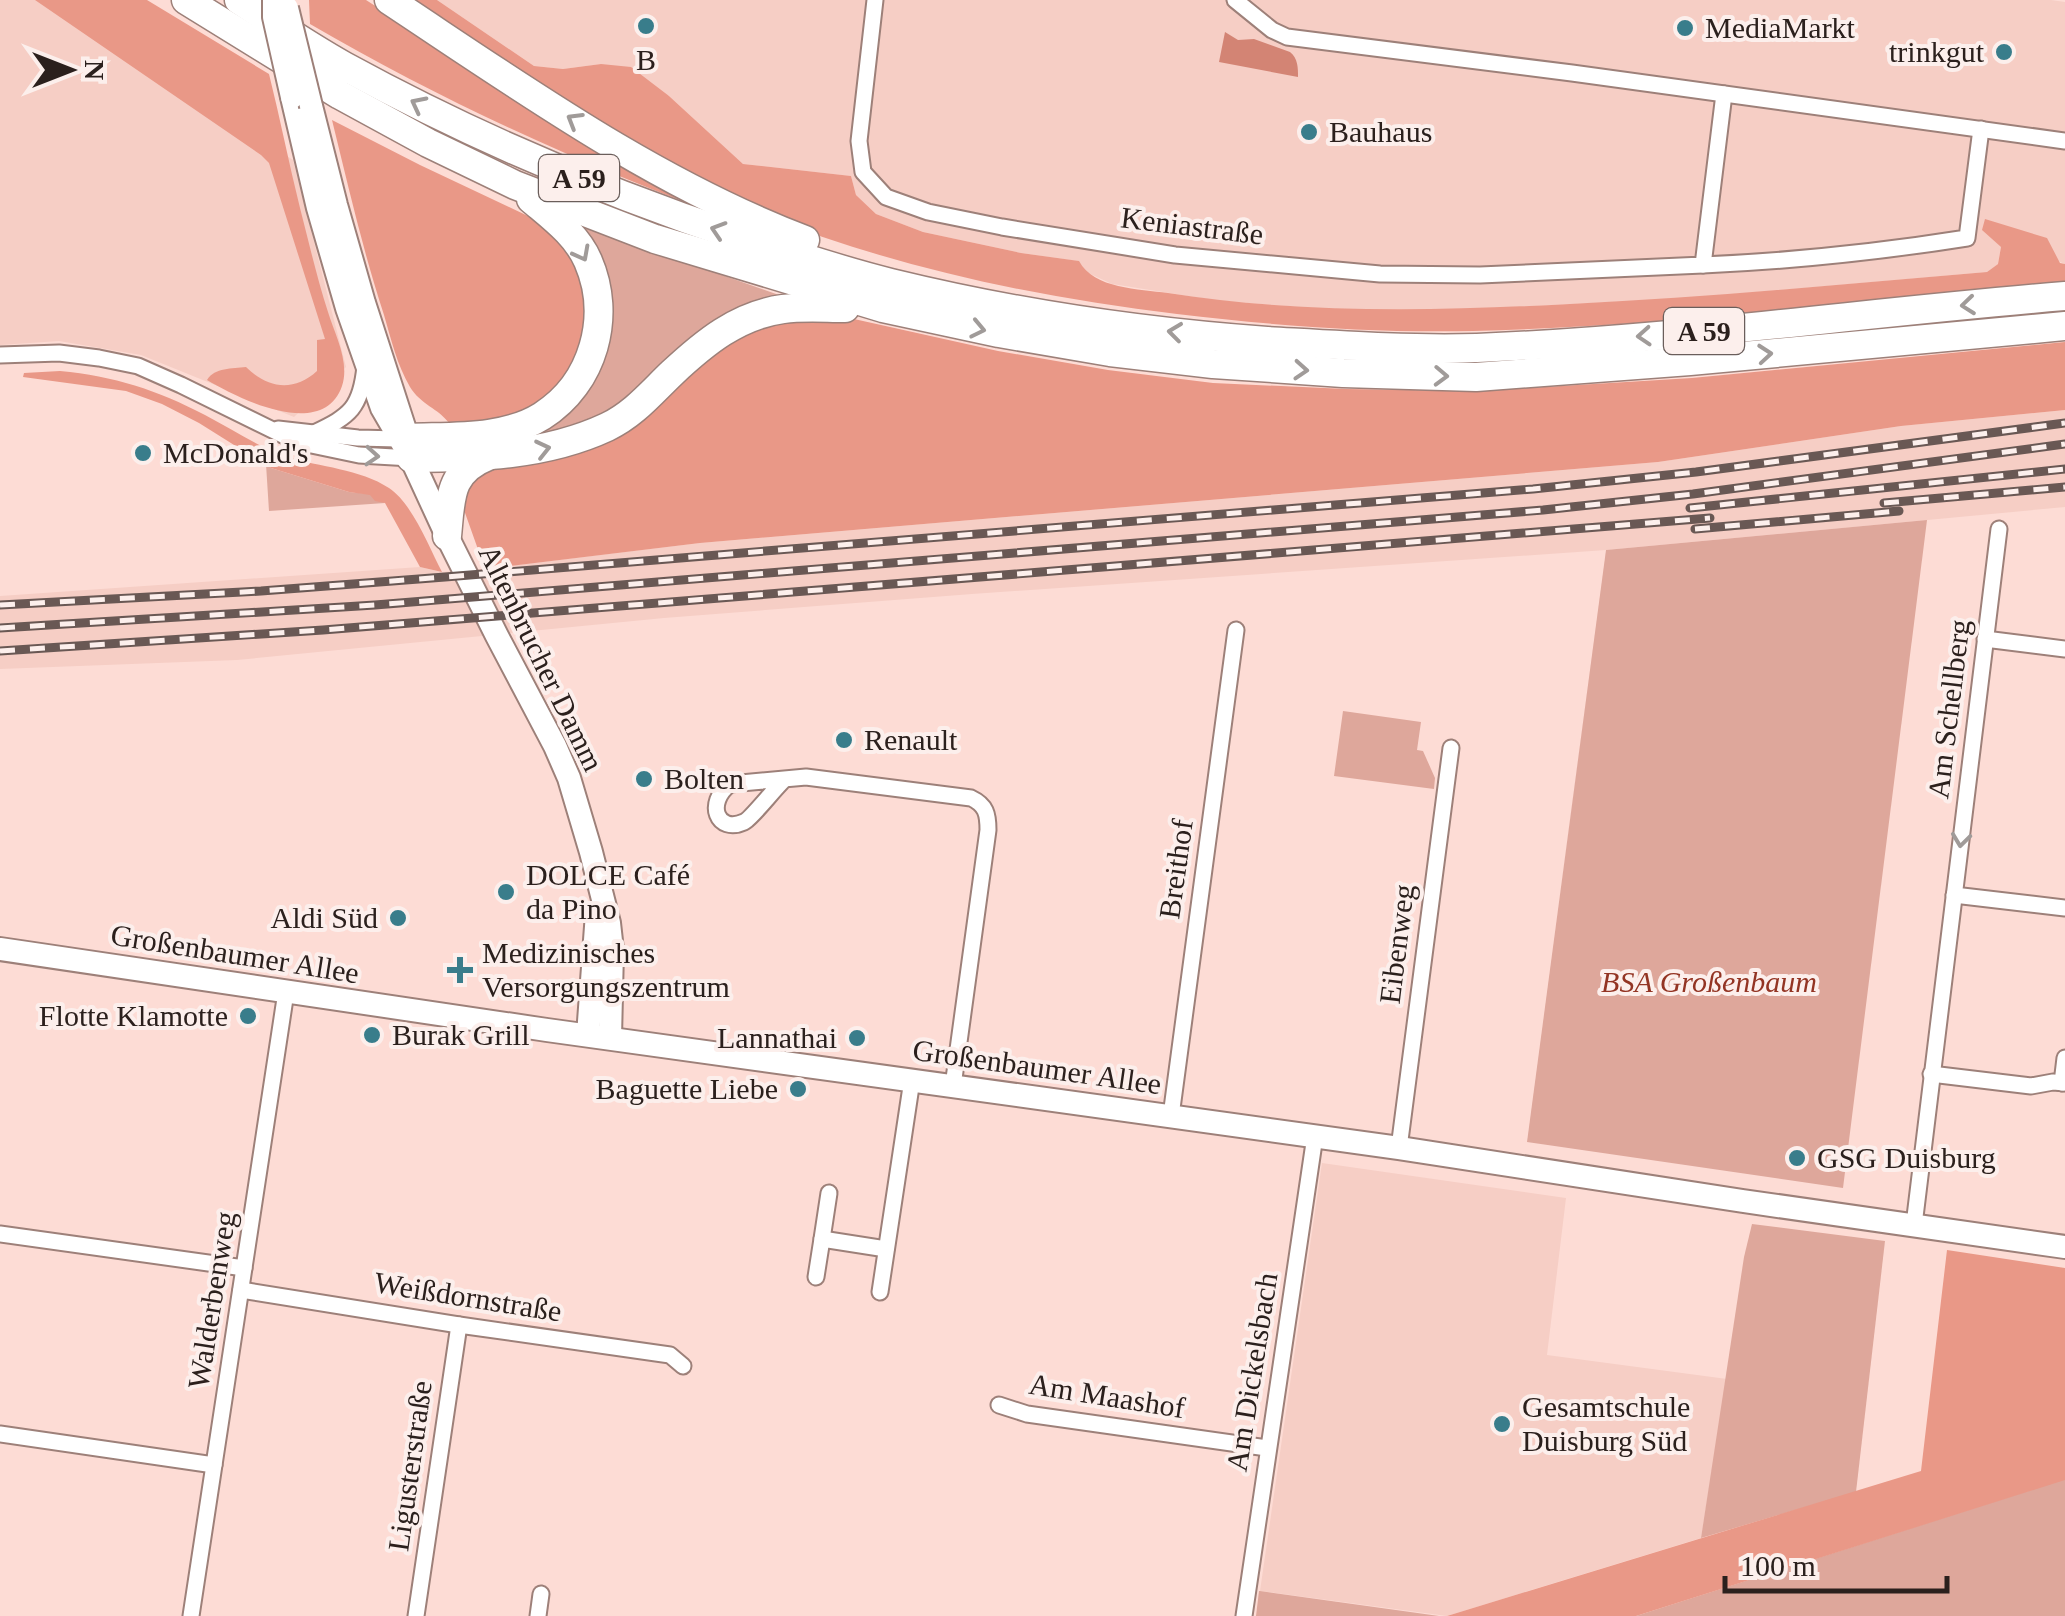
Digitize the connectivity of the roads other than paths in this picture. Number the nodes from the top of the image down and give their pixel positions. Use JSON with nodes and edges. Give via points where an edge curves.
{"nodes":[{"id":1,"x":186,"y":0,"type":"edge"},
{"id":2,"x":238,"y":0,"type":"edge"},
{"id":3,"x":389,"y":0,"type":"edge"},
{"id":4,"x":875,"y":0,"type":"edge"},
{"id":5,"x":1236,"y":0,"type":"edge"},
{"id":6,"x":282,"y":3,"type":"edge"},
{"id":7,"x":1724,"y":94,"type":"junction"},
{"id":8,"x":302,"y":101,"type":"junction"},
{"id":9,"x":1981,"y":129,"type":"junction"},
{"id":10,"x":2065,"y":142,"type":"edge"},
{"id":11,"x":515,"y":185,"type":"junction"},
{"id":12,"x":1703,"y":264,"type":"junction"},
{"id":13,"x":946,"y":296,"type":"junction"},
{"id":14,"x":2065,"y":296,"type":"edge"},
{"id":15,"x":883,"y":308,"type":"junction"},
{"id":16,"x":2065,"y":326,"type":"edge"},
{"id":17,"x":0,"y":355,"type":"edge"},
{"id":18,"x":366,"y":362,"type":"junction"},
{"id":19,"x":268,"y":428,"type":"junction"},
{"id":20,"x":314,"y":433,"type":"junction"},
{"id":21,"x":406,"y":445,"type":"junction"},
{"id":22,"x":488,"y":455,"type":"junction"},
{"id":23,"x":1999,"y":529,"type":"dead end"},
{"id":24,"x":447,"y":536,"type":"junction"},
{"id":25,"x":1236,"y":630,"type":"dead end"},
{"id":26,"x":1985,"y":639,"type":"junction"},
{"id":27,"x":2065,"y":649,"type":"edge"},
{"id":28,"x":1450,"y":748,"type":"dead end"},
{"id":29,"x":784,"y":780,"type":"dead end"},
{"id":30,"x":1954,"y":895,"type":"junction"},
{"id":31,"x":2065,"y":908,"type":"edge"},
{"id":32,"x":0,"y":949,"type":"edge"},
{"id":33,"x":286,"y":992,"type":"junction"},
{"id":34,"x":599,"y":1037,"type":"junction"},
{"id":35,"x":2065,"y":1058,"type":"edge"},
{"id":36,"x":1931,"y":1074,"type":"junction"},
{"id":37,"x":912,"y":1080,"type":"junction"},
{"id":38,"x":2063,"y":1083,"type":"edge"},
{"id":39,"x":953,"y":1086,"type":"junction"},
{"id":40,"x":1171,"y":1116,"type":"junction"},
{"id":41,"x":1315,"y":1136,"type":"junction"},
{"id":42,"x":1399,"y":1148,"type":"junction"},
{"id":43,"x":829,"y":1193,"type":"dead end"},
{"id":44,"x":1914,"y":1225,"type":"junction"},
{"id":45,"x":0,"y":1234,"type":"edge"},
{"id":46,"x":822,"y":1239,"type":"junction"},
{"id":47,"x":2065,"y":1247,"type":"edge"},
{"id":48,"x":886,"y":1249,"type":"junction"},
{"id":49,"x":244,"y":1268,"type":"junction"},
{"id":50,"x":816,"y":1278,"type":"dead end"},
{"id":51,"x":241,"y":1290,"type":"junction"},
{"id":52,"x":880,"y":1292,"type":"dead end"},
{"id":53,"x":459,"y":1324,"type":"junction"},
{"id":54,"x":684,"y":1366,"type":"dead end"},
{"id":55,"x":998,"y":1405,"type":"dead end"},
{"id":56,"x":0,"y":1434,"type":"edge"},
{"id":57,"x":1267,"y":1448,"type":"junction"},
{"id":58,"x":214,"y":1465,"type":"junction"},
{"id":59,"x":541,"y":1594,"type":"dead end"},
{"id":60,"x":191,"y":1616,"type":"edge"},
{"id":61,"x":416,"y":1616,"type":"edge"},
{"id":62,"x":538,"y":1616,"type":"edge"},
{"id":63,"x":1244,"y":1616,"type":"edge"}],
"edges":[{"from":1,"to":11,"type":"highway","number":"A 59","via":[[340,95]]},
{"from":13,"to":2,"type":"highway","number":"A 59","one_way":true,"via":[[663,212],[522,155],[340,64]]},
{"from":13,"to":3,"type":"highway","one_way":true,"via":[[691,190]]},
{"from":4,"to":12,"type":"street","name":"Keniastraße","via":[[858,141],[863,172],[886,197],[928,212],[1175,255],[1380,274],[1480,276]]},
{"from":5,"to":7,"type":"street","via":[[1287,38]]},
{"from":6,"to":8,"type":"main road","name":"Altenbrucher Damm","bridge":true},
{"from":7,"to":9,"type":"street"},
{"from":7,"to":12,"type":"street"},
{"from":8,"to":18,"type":"main road","name":"Altenbrucher Damm","via":[[318,208]]},
{"from":8,"to":21,"type":"main road","name":"Altenbrucher Damm"},
{"from":9,"to":10,"type":"street"},
{"from":9,"to":12,"type":"street","name":"Keniastraße","via":[[1967,238]]},
{"from":11,"to":15,"type":"highway","number":"A 59","via":[[655,239]]},
{"from":11,"to":21,"type":"highway","one_way":true,"via":[[572,235],[588,260],[599,314],[590,363],[542,416],[509,430]]},
{"from":14,"to":13,"type":"highway","number":"A 59","one_way":true,"via":[[1474,348],[1216,337]]},
{"from":15,"to":16,"type":"highway","number":"A 59","one_way":true,"via":[[1110,352],[1213,364],[1476,377]]},
{"from":22,"to":15,"type":"highway","one_way":true,"via":[[558,446],[609,426],[639,407],[714,335],[755,315]]},
{"from":17,"to":19,"type":"street","via":[[59,353],[138,366]]},
{"from":18,"to":20,"type":"street","via":[[354,408]]},
{"from":18,"to":21,"type":"main road","name":"Altenbrucher Damm","via":[[382,408]]},
{"from":19,"to":20,"type":"street"},
{"from":19,"to":21,"type":"street","one_way":true,"via":[[297,442],[359,455]]},
{"from":20,"to":21,"type":"street"},
{"from":21,"to":22,"type":"highway"},
{"from":21,"to":24,"type":"main road","name":"Altenbrucher Damm"},
{"from":22,"to":24,"type":"highway","via":[[455,482]]},
{"from":23,"to":26,"type":"street","name":"Am Schellberg"},
{"from":24,"to":34,"type":"main road","name":"Altenbrucher Damm","via":[[562,762],[584,824],[612,950]]},
{"from":25,"to":40,"type":"street","name":"Breithof"},
{"from":26,"to":27,"type":"street"},
{"from":26,"to":30,"type":"street","name":"Am Schellberg","one_way":true},
{"from":28,"to":42,"type":"street","name":"Eibenweg"},
{"from":29,"to":39,"type":"street","via":[[806,777],[972,798],[986,810]]},
{"from":30,"to":31,"type":"street"},
{"from":30,"to":36,"type":"street","name":"Am Schellberg"},
{"from":32,"to":33,"type":"main road","name":"Großenbaumer Allee"},
{"from":33,"to":34,"type":"main road","name":"Großenbaumer Allee"},
{"from":33,"to":49,"type":"street","name":"Walderbenweg"},
{"from":34,"to":37,"type":"main road","name":"Großenbaumer Allee"},
{"from":35,"to":38,"type":"street"},
{"from":36,"to":38,"type":"street","via":[[2031,1086]]},
{"from":36,"to":44,"type":"street","name":"Am Schellberg"},
{"from":37,"to":39,"type":"main road","name":"Großenbaumer Allee"},
{"from":37,"to":48,"type":"street"},
{"from":39,"to":40,"type":"main road","name":"Großenbaumer Allee"},
{"from":40,"to":41,"type":"main road","name":"Großenbaumer Allee"},
{"from":41,"to":42,"type":"main road","name":"Großenbaumer Allee"},
{"from":41,"to":57,"type":"street","name":"Am Dickelsbach"},
{"from":42,"to":44,"type":"main road","name":"Großenbaumer Allee"},
{"from":43,"to":46,"type":"street"},
{"from":44,"to":47,"type":"main road","name":"Großenbaumer Allee"},
{"from":45,"to":49,"type":"street"},
{"from":46,"to":48,"type":"street"},
{"from":46,"to":50,"type":"street"},
{"from":48,"to":52,"type":"street"},
{"from":49,"to":51,"type":"street","name":"Walderbenweg"},
{"from":51,"to":53,"type":"street","name":"Weißdornstraße"},
{"from":51,"to":58,"type":"street","name":"Walderbenweg"},
{"from":53,"to":54,"type":"street","name":"Weißdornstraße","via":[[670,1354]]},
{"from":53,"to":61,"type":"street","name":"Ligusterstraße"},
{"from":55,"to":57,"type":"street","name":"Am Maashof"},
{"from":56,"to":58,"type":"street"},
{"from":57,"to":63,"type":"street","name":"Am Dickelsbach"},
{"from":58,"to":60,"type":"street","name":"Walderbenweg"},
{"from":59,"to":62,"type":"street"}]}
